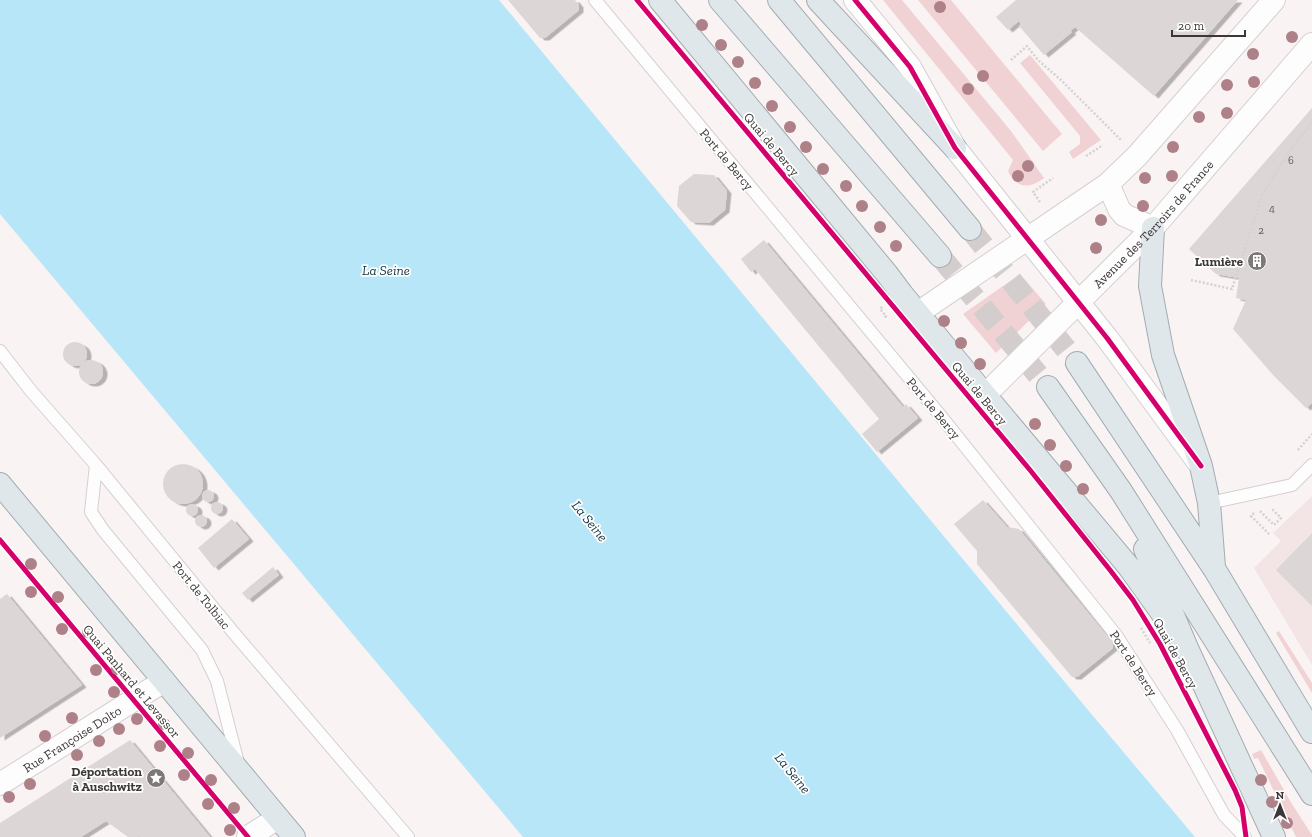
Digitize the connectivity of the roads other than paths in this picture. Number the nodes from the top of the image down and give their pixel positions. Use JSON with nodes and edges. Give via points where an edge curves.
{"nodes":[{"id":1,"x":595,"y":0,"type":"edge"},
{"id":2,"x":660,"y":0,"type":"edge"},
{"id":3,"x":720,"y":0,"type":"edge"},
{"id":4,"x":780,"y":0,"type":"edge"},
{"id":5,"x":818,"y":0,"type":"edge"},
{"id":6,"x":854,"y":0,"type":"edge"},
{"id":7,"x":1274,"y":0,"type":"edge"},
{"id":8,"x":1312,"y":44,"type":"edge"},
{"id":9,"x":955,"y":148,"type":"junction"},
{"id":10,"x":1108,"y":184,"type":"junction"},
{"id":11,"x":1153,"y":228,"type":"junction"},
{"id":12,"x":970,"y":229,"type":"tunnel mouth"},
{"id":13,"x":1027,"y":238,"type":"junction"},
{"id":14,"x":940,"y":256,"type":"tunnel mouth"},
{"id":15,"x":1078,"y":302,"type":"junction"},
{"id":16,"x":918,"y":313,"type":"junction"},
{"id":17,"x":0,"y":350,"type":"edge"},
{"id":18,"x":1077,"y":363,"type":"tunnel mouth"},
{"id":19,"x":1048,"y":387,"type":"tunnel mouth"},
{"id":20,"x":985,"y":395,"type":"junction"},
{"id":21,"x":1312,"y":465,"type":"edge"},
{"id":22,"x":96,"y":466,"type":"junction"},
{"id":23,"x":1201,"y":466,"type":"junction"},
{"id":24,"x":0,"y":484,"type":"edge"},
{"id":25,"x":1121,"y":491,"type":"junction"},
{"id":26,"x":1209,"y":503,"type":"junction"},
{"id":27,"x":1215,"y":570,"type":"junction"},
{"id":28,"x":1187,"y":648,"type":"junction"},
{"id":29,"x":164,"y":681,"type":"junction"},
{"id":30,"x":1312,"y":732,"type":"edge"},
{"id":31,"x":241,"y":774,"type":"junction"},
{"id":32,"x":0,"y":784,"type":"edge"},
{"id":33,"x":1312,"y":794,"type":"edge"},
{"id":34,"x":278,"y":818,"type":"junction"},
{"id":35,"x":248,"y":837,"type":"edge"},
{"id":36,"x":294,"y":837,"type":"edge"},
{"id":37,"x":408,"y":837,"type":"edge"},
{"id":38,"x":1245,"y":837,"type":"edge"},
{"id":39,"x":1274,"y":837,"type":"edge"}],
"edges":[{"from":1,"to":38,"type":"lane","name":"Port de Bercy","via":[[940,415],[1116,634],[1177,730],[1224,815]]},
{"from":2,"to":16,"type":"main road"},
{"from":3,"to":14,"type":"main road"},
{"from":4,"to":12,"type":"main road"},
{"from":5,"to":9,"type":"main road"},
{"from":6,"to":9,"type":"street","via":[[910,68]]},
{"from":7,"to":10,"type":"street","via":[[1137,156]]},
{"from":8,"to":11,"type":"street","name":"Avenue des Terroirs de France"},
{"from":9,"to":13,"type":"street"},
{"from":10,"to":11,"type":"street","via":[[1124,215]]},
{"from":10,"to":13,"type":"street"},
{"from":11,"to":15,"type":"street","name":"Avenue des Terroirs de France"},
{"from":11,"to":23,"type":"main road","via":[[1150,286],[1162,355]]},
{"from":13,"to":15,"type":"street"},
{"from":13,"to":16,"type":"street"},
{"from":15,"to":20,"type":"street","name":"Avenue des Terroirs de France"},
{"from":15,"to":23,"type":"street"},
{"from":16,"to":20,"type":"main road"},
{"from":17,"to":22,"type":"lane","name":"Port de Tolbiac","via":[[31,391]]},
{"from":18,"to":27,"type":"main road"},
{"from":19,"to":25,"type":"main road"},
{"from":20,"to":28,"type":"main road","via":[[1129,567]]},
{"from":21,"to":26,"type":"lane","via":[[1292,485]]},
{"from":22,"to":31,"type":"lane","via":[[91,512],[202,650],[217,681]]},
{"from":22,"to":37,"type":"lane","name":"Port de Tolbiac","via":[[232,632]]},
{"from":23,"to":26,"type":"main road"},
{"from":24,"to":29,"type":"main road","name":"Quai Panhard et Levassor"},
{"from":25,"to":28,"type":"main road"},
{"from":25,"to":33,"type":"main road"},
{"from":26,"to":27,"type":"main road"},
{"from":27,"to":30,"type":"main road"},
{"from":28,"to":39,"type":"main road","name":"Quai de Bercy"},
{"from":29,"to":31,"type":"main road","name":"Quai Panhard et Levassor"},
{"from":29,"to":32,"type":"street","name":"Rue Françoise Dolto"},
{"from":31,"to":34,"type":"main road","name":"Quai Panhard et Levassor"},
{"from":34,"to":35,"type":"street"},
{"from":34,"to":36,"type":"main road","name":"Quai Panhard et Levassor"}]}
